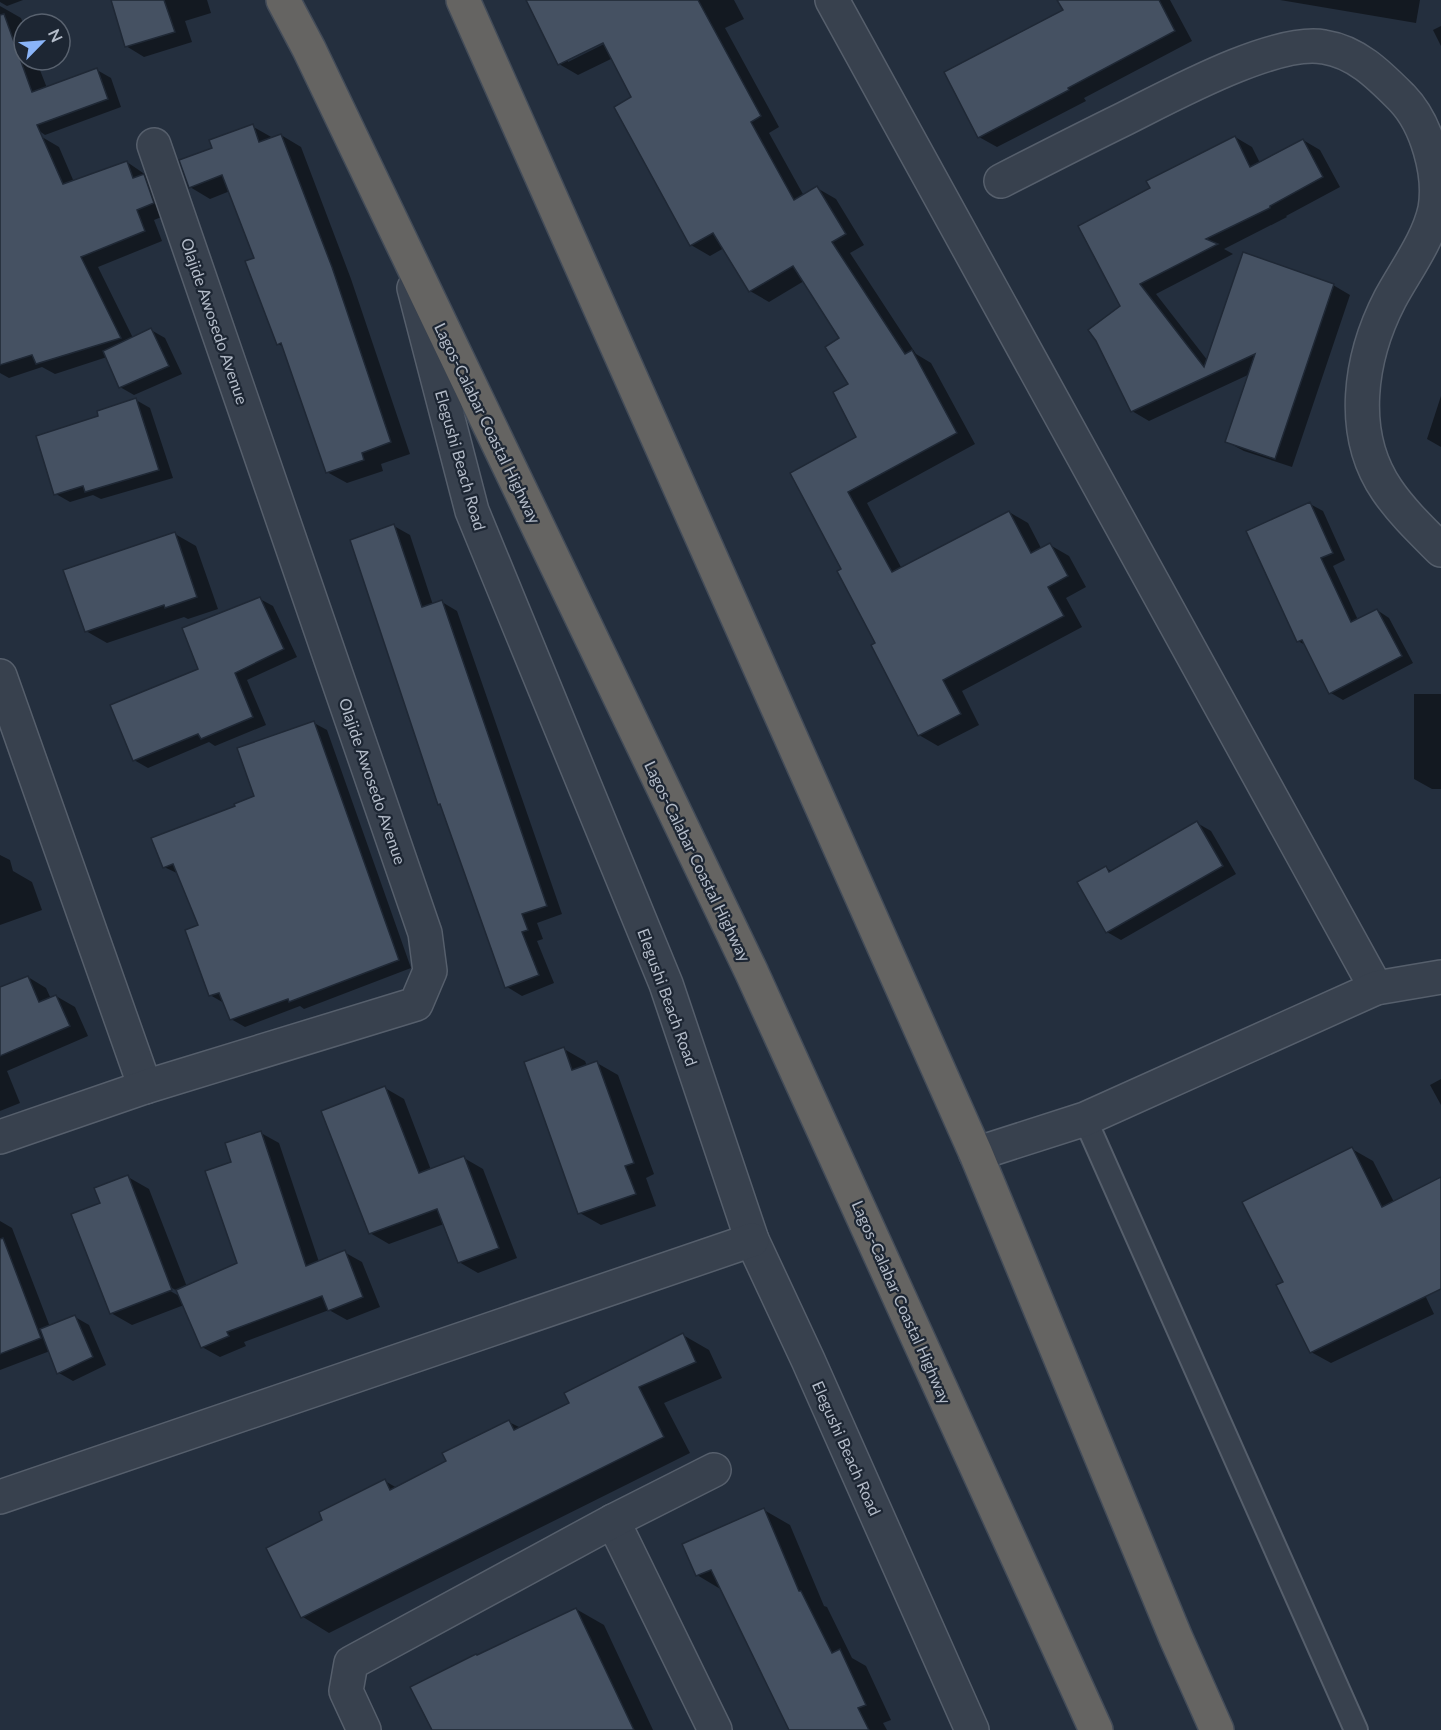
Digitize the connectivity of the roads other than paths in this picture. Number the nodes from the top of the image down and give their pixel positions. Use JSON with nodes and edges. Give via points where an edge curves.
{"nodes":[{"id":1,"x":284,"y":0,"type":"edge"},
{"id":2,"x":463,"y":0,"type":"edge"},
{"id":3,"x":832,"y":0,"type":"edge"},
{"id":4,"x":154,"y":145,"type":"dead end"},
{"id":5,"x":1000,"y":181,"type":"dead end"},
{"id":6,"x":405,"y":249,"type":"junction"},
{"id":7,"x":1441,"y":550,"type":"edge"},
{"id":8,"x":0,"y":676,"type":"edge"},
{"id":9,"x":1441,"y":977,"type":"edge"},
{"id":10,"x":1376,"y":988,"type":"junction"},
{"id":11,"x":145,"y":1087,"type":"junction"},
{"id":12,"x":1085,"y":1119,"type":"junction"},
{"id":13,"x":0,"y":1137,"type":"edge"},
{"id":14,"x":976,"y":1154,"type":"junction"},
{"id":15,"x":752,"y":1240,"type":"junction"},
{"id":16,"x":714,"y":1470,"type":"dead end"},
{"id":17,"x":0,"y":1497,"type":"edge"},
{"id":18,"x":613,"y":1521,"type":"junction"},
{"id":19,"x":364,"y":1730,"type":"edge"},
{"id":20,"x":715,"y":1730,"type":"edge"},
{"id":21,"x":972,"y":1730,"type":"edge"},
{"id":22,"x":1096,"y":1730,"type":"edge"},
{"id":23,"x":1216,"y":1730,"type":"edge"},
{"id":24,"x":1356,"y":1730,"type":"edge"}],
"edges":[{"from":1,"to":6,"type":"highway","name":"Lagos-Calabar Coastal Highway"},
{"from":2,"to":14,"type":"highway"},
{"from":3,"to":10,"type":"street"},
{"from":4,"to":11,"type":"street","name":"Olajide Awosedo Avenue","via":[[425,933],[430,971],[416,1004]]},
{"from":5,"to":7,"type":"street","via":[[1195,84],[1292,48],[1323,46],[1351,55],[1380,76],[1408,105],[1428,140],[1436,176],[1435,209],[1389,302],[1366,362],[1362,408],[1366,446],[1386,489]]},
{"from":6,"to":15,"type":"street","name":"Elegushi Beach Road","via":[[472,511],[666,984]]},
{"from":6,"to":22,"type":"highway","name":"Lagos-Calabar Coastal Highway","via":[[751,971]]},
{"from":8,"to":11,"type":"street"},
{"from":9,"to":10,"type":"street"},
{"from":10,"to":12,"type":"street"},
{"from":11,"to":13,"type":"street","name":"Olajide Awosedo Avenue"},
{"from":12,"to":14,"type":"street"},
{"from":12,"to":24,"type":"lane"},
{"from":14,"to":23,"type":"highway"},
{"from":15,"to":17,"type":"street"},
{"from":15,"to":21,"type":"street","name":"Elegushi Beach Road"},
{"from":16,"to":18,"type":"street"},
{"from":18,"to":19,"type":"street","via":[[351,1663],[346,1691]]},
{"from":18,"to":20,"type":"street"}]}
